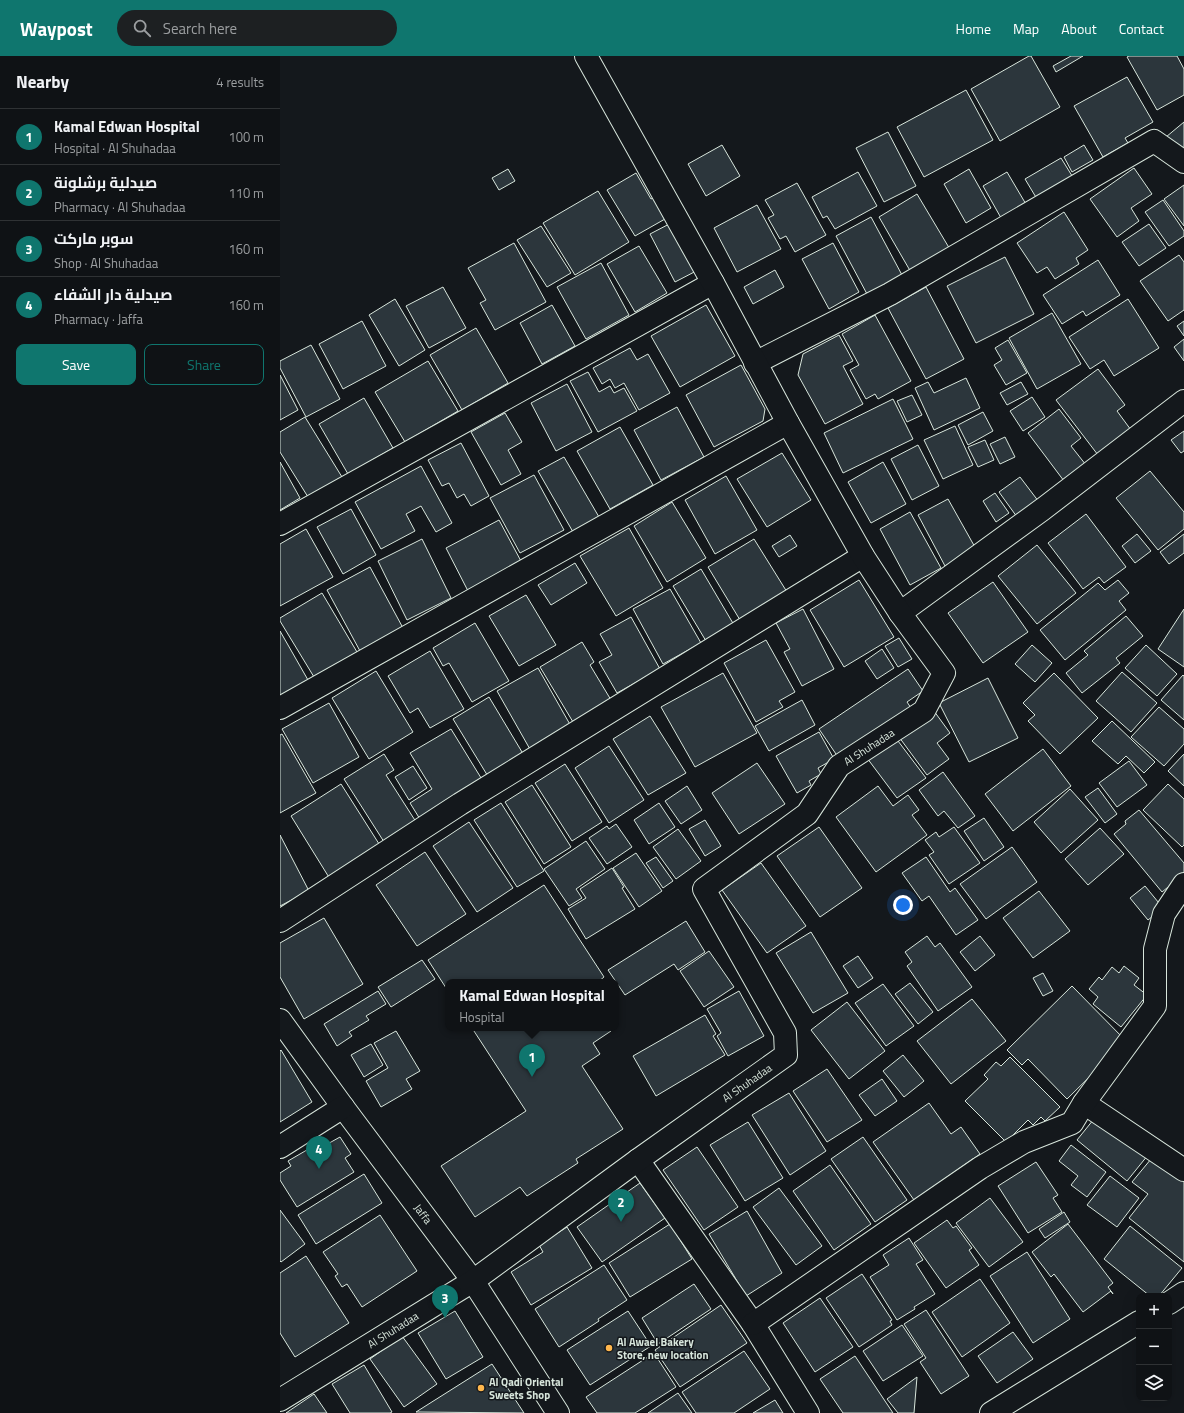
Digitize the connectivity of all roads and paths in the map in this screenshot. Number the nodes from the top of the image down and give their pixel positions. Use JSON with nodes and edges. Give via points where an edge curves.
{"nodes":[{"id":1,"x":586,"y":56,"type":"edge"},
{"id":2,"x":1184,"y":162,"type":"edge"},
{"id":3,"x":713,"y":283,"type":"junction"},
{"id":4,"x":755,"y":363,"type":"junction"},
{"id":5,"x":1184,"y":401,"type":"edge"},
{"id":6,"x":788,"y":423,"type":"junction"},
{"id":7,"x":280,"y":524,"type":"edge"},
{"id":8,"x":863,"y":556,"type":"junction"},
{"id":9,"x":900,"y":613,"type":"junction"},
{"id":10,"x":280,"y":708,"type":"edge"},
{"id":11,"x":1184,"y":884,"type":"edge"},
{"id":12,"x":280,"y":922,"type":"edge"},
{"id":13,"x":280,"y":1020,"type":"edge"},
{"id":14,"x":1084,"y":1103,"type":"junction"},
{"id":15,"x":343,"y":1107,"type":"junction"},
{"id":16,"x":280,"y":1147,"type":"edge"},
{"id":17,"x":638,"y":1160,"type":"junction"},
{"id":18,"x":1184,"y":1170,"type":"edge"},
{"id":19,"x":473,"y":1281,"type":"junction"},
{"id":20,"x":1184,"y":1294,"type":"edge"},
{"id":21,"x":1172,"y":1301,"type":"edge"},
{"id":22,"x":753,"y":1324,"type":"junction"},
{"id":23,"x":1136,"y":1324,"type":"edge"},
{"id":24,"x":280,"y":1400,"type":"edge"},
{"id":25,"x":558,"y":1413,"type":"edge"},
{"id":26,"x":808,"y":1413,"type":"edge"},
{"id":27,"x":991,"y":1413,"type":"edge"}],
"edges":[{"from":1,"to":3,"type":"street"},
{"from":2,"to":4,"type":"street","via":[[1154,141],[890,294]]},
{"from":3,"to":4,"type":"street"},
{"from":3,"to":7,"type":"street"},
{"from":4,"to":6,"type":"street"},
{"from":5,"to":9,"type":"street","via":[[1043,509]]},
{"from":6,"to":8,"type":"street"},
{"from":6,"to":10,"type":"street"},
{"from":8,"to":9,"type":"street"},
{"from":8,"to":12,"type":"street","via":[[460,804]]},
{"from":9,"to":17,"type":"street","name":"Al Shuhadaa","via":[[944,673],[924,711],[839,766],[807,814],[704,890],[785,1033],[786,1055]]},
{"from":11,"to":14,"type":"street","via":[[1164,914],[1155,949],[1155,1006]]},
{"from":13,"to":15,"type":"street","name":"Jaffa"},
{"from":14,"to":18,"type":"street"},
{"from":14,"to":22,"type":"street","via":[[1072,1123],[1024,1142],[980,1168]]},
{"from":15,"to":16,"type":"street"},
{"from":15,"to":19,"type":"street","name":"Jaffa"},
{"from":17,"to":19,"type":"street","name":"Al Shuhadaa"},
{"from":17,"to":22,"type":"street"},
{"from":19,"to":24,"type":"street","name":"Al Shuhadaa"},
{"from":19,"to":25,"type":"street","name":"Jaffa"},
{"from":20,"to":21,"type":"street"},
{"from":22,"to":26,"type":"street"},
{"from":23,"to":27,"type":"street"}]}
